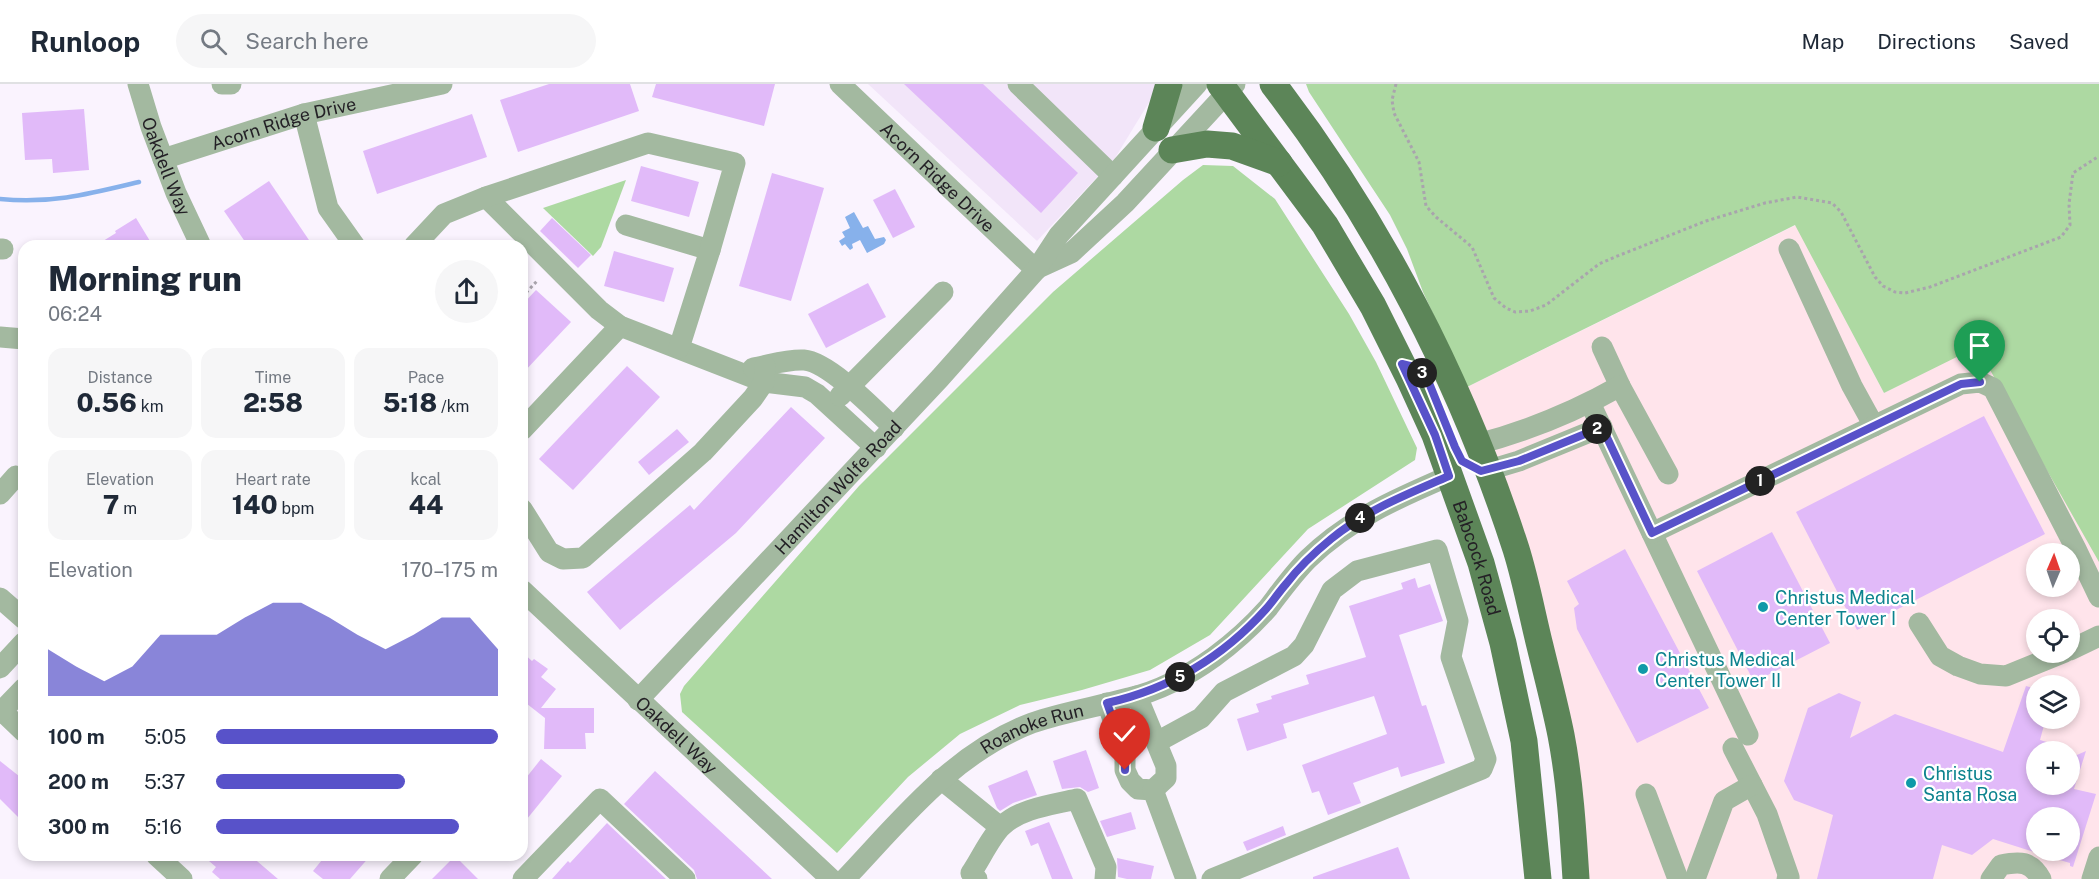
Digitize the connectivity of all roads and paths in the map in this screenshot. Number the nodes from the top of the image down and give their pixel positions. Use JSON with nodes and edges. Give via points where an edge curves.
{"nodes":[{"id":1,"x":138,"y":84,"type":"edge"},
{"id":2,"x":222,"y":84,"type":"edge"},
{"id":3,"x":231,"y":84,"type":"edge"},
{"id":4,"x":442,"y":84,"type":"edge"},
{"id":5,"x":840,"y":84,"type":"edge"},
{"id":6,"x":1018,"y":84,"type":"edge"},
{"id":7,"x":1168,"y":84,"type":"edge"},
{"id":8,"x":1197,"y":84,"type":"edge"},
{"id":9,"x":1274,"y":84,"type":"edge"},
{"id":10,"x":1296,"y":84,"type":"edge"},
{"id":11,"x":1396,"y":84,"type":"edge"},
{"id":12,"x":1228,"y":87,"type":"edge"},
{"id":13,"x":365,"y":92,"type":"edge"},
{"id":14,"x":304,"y":114,"type":"junction"},
{"id":15,"x":1303,"y":125,"type":"junction"},
{"id":16,"x":1155,"y":128,"type":"junction"},
{"id":17,"x":1172,"y":150,"type":"junction"},
{"id":18,"x":2099,"y":156,"type":"edge"},
{"id":19,"x":163,"y":159,"type":"junction"},
{"id":20,"x":1279,"y":163,"type":"junction"},
{"id":21,"x":1113,"y":176,"type":"junction"},
{"id":22,"x":486,"y":197,"type":"junction"},
{"id":23,"x":626,"y":225,"type":"dead end"},
{"id":24,"x":198,"y":240,"type":"edge"},
{"id":25,"x":351,"y":240,"type":"edge"},
{"id":26,"x":420,"y":240,"type":"edge"},
{"id":27,"x":1789,"y":249,"type":"dead end"},
{"id":28,"x":710,"y":250,"type":"junction"},
{"id":29,"x":1036,"y":270,"type":"junction"},
{"id":30,"x":537,"y":281,"type":"dead end"},
{"id":31,"x":528,"y":291,"type":"edge"},
{"id":32,"x":943,"y":292,"type":"dead end"},
{"id":33,"x":620,"y":326,"type":"junction"},
{"id":34,"x":0,"y":337,"type":"edge"},
{"id":35,"x":18,"y":338,"type":"edge"},
{"id":36,"x":1602,"y":346,"type":"dead end"},
{"id":37,"x":680,"y":348,"type":"junction"},
{"id":38,"x":1402,"y":364,"type":"junction"},
{"id":39,"x":765,"y":374,"type":"junction"},
{"id":40,"x":1620,"y":386,"type":"junction"},
{"id":41,"x":849,"y":387,"type":"junction"},
{"id":42,"x":1590,"y":402,"type":"junction"},
{"id":43,"x":831,"y":406,"type":"junction"},
{"id":44,"x":528,"y":424,"type":"edge"},
{"id":45,"x":1874,"y":426,"type":"junction"},
{"id":46,"x":1602,"y":427,"type":"junction"},
{"id":47,"x":894,"y":428,"type":"junction"},
{"id":48,"x":1478,"y":444,"type":"junction"},
{"id":49,"x":876,"y":448,"type":"junction"},
{"id":50,"x":1489,"y":470,"type":"junction"},
{"id":51,"x":1668,"y":474,"type":"dead end"},
{"id":52,"x":16,"y":476,"type":"dead end"},
{"id":53,"x":1449,"y":476,"type":"junction"},
{"id":54,"x":0,"y":494,"type":"edge"},
{"id":55,"x":528,"y":519,"type":"edge"},
{"id":56,"x":1652,"y":533,"type":"junction"},
{"id":57,"x":528,"y":596,"type":"edge"},
{"id":58,"x":2099,"y":597,"type":"edge"},
{"id":59,"x":0,"y":598,"type":"edge"},
{"id":60,"x":18,"y":614,"type":"edge"},
{"id":61,"x":1919,"y":623,"type":"dead end"},
{"id":62,"x":2099,"y":636,"type":"edge"},
{"id":63,"x":2080,"y":645,"type":"edge"},
{"id":64,"x":18,"y":648,"type":"edge"},
{"id":65,"x":2038,"y":663,"type":"edge"},
{"id":66,"x":0,"y":668,"type":"edge"},
{"id":67,"x":18,"y":694,"type":"edge"},
{"id":68,"x":1137,"y":696,"type":"junction"},
{"id":69,"x":638,"y":700,"type":"junction"},
{"id":70,"x":1107,"y":703,"type":"junction"},
{"id":71,"x":1,"y":712,"type":"edge"},
{"id":72,"x":18,"y":727,"type":"edge"},
{"id":73,"x":1157,"y":742,"type":"junction"},
{"id":74,"x":941,"y":779,"type":"junction"},
{"id":75,"x":1752,"y":785,"type":"junction"},
{"id":76,"x":1153,"y":790,"type":"junction"},
{"id":77,"x":1646,"y":794,"type":"dead end"},
{"id":78,"x":1573,"y":818,"type":"junction"},
{"id":79,"x":1533,"y":822,"type":"junction"},
{"id":80,"x":1000,"y":827,"type":"junction"},
{"id":81,"x":2099,"y":857,"type":"edge"},
{"id":82,"x":162,"y":861,"type":"edge"},
{"id":83,"x":404,"y":861,"type":"edge"},
{"id":84,"x":182,"y":879,"type":"edge"},
{"id":85,"x":390,"y":879,"type":"edge"},
{"id":86,"x":523,"y":879,"type":"edge"},
{"id":87,"x":685,"y":879,"type":"edge"},
{"id":88,"x":831,"y":879,"type":"edge"},
{"id":89,"x":845,"y":879,"type":"edge"},
{"id":90,"x":977,"y":879,"type":"edge"},
{"id":91,"x":1105,"y":879,"type":"edge"},
{"id":92,"x":1186,"y":879,"type":"edge"},
{"id":93,"x":1212,"y":879,"type":"edge"},
{"id":94,"x":1538,"y":879,"type":"edge"},
{"id":95,"x":1576,"y":879,"type":"edge"},
{"id":96,"x":1678,"y":879,"type":"edge"},
{"id":97,"x":1695,"y":879,"type":"edge"},
{"id":98,"x":1787,"y":879,"type":"edge"},
{"id":99,"x":1991,"y":879,"type":"edge"},
{"id":100,"x":2042,"y":879,"type":"edge"},
{"id":101,"x":2092,"y":879,"type":"edge"}],
"edges":[{"from":1,"to":19,"type":"street","name":"Oakdell Way"},
{"from":2,"to":3,"type":"street"},
{"from":4,"to":13,"type":"street","name":"Acorn Ridge Drive"},
{"from":5,"to":29,"type":"street","name":"Acorn Ridge Drive"},
{"from":6,"to":21,"type":"street"},
{"from":7,"to":16,"type":"main road"},
{"from":8,"to":16,"type":"street","name":"Hamilton Wolfe Road"},
{"from":9,"to":15,"type":"main road","name":"Babcock Road"},
{"from":10,"to":15,"type":"main road"},
{"from":11,"to":18,"type":"path","via":[[1394,113],[1419,162],[1426,206],[1472,247],[1494,298],[1515,312],[1546,305],[1599,264],[1615,257],[1706,221],[1797,197],[1832,203],[1841,212],[1883,286],[1905,293],[1930,287],[2061,237],[2070,225],[2073,173]]},
{"from":12,"to":17,"type":"street","name":"Hamilton Wolfe Road"},
{"from":12,"to":20,"type":"main road","name":"Babcock Road"},
{"from":13,"to":14,"type":"street","name":"Acorn Ridge Drive"},
{"from":14,"to":19,"type":"street","name":"Acorn Ridge Drive"},
{"from":14,"to":25,"type":"street","via":[[328,208]]},
{"from":15,"to":48,"type":"main road","name":"Babcock Road","via":[[1353,198],[1406,288]]},
{"from":16,"to":21,"type":"street","name":"Hamilton Wolfe Road"},
{"from":17,"to":20,"type":"main road","via":[[1207,144],[1232,146]]},
{"from":17,"to":29,"type":"street","name":"Hamilton Wolfe Road","via":[[1125,203],[1071,253]]},
{"from":19,"to":24,"type":"street","name":"Oakdell Way"},
{"from":20,"to":38,"type":"main road","name":"Babcock Road","via":[[1325,225]]},
{"from":21,"to":29,"type":"street","name":"Hamilton Wolfe Road","via":[[1059,235]]},
{"from":22,"to":26,"type":"street","via":[[444,214]]},
{"from":22,"to":28,"type":"street","via":[[648,143],[735,163]]},
{"from":22,"to":33,"type":"street","via":[[599,310]]},
{"from":23,"to":28,"type":"street"},
{"from":27,"to":45,"type":"street"},
{"from":28,"to":37,"type":"street"},
{"from":29,"to":47,"type":"street","name":"Hamilton Wolfe Road"},
{"from":30,"to":31,"type":"path"},
{"from":32,"to":41,"type":"street"},
{"from":33,"to":37,"type":"street"},
{"from":33,"to":44,"type":"street"},
{"from":34,"to":35,"type":"street"},
{"from":36,"to":40,"type":"street"},
{"from":37,"to":39,"type":"street","via":[[737,371]]},
{"from":38,"to":50,"type":"main road","via":[[1418,368],[1427,378],[1462,461],[1481,471]]},
{"from":38,"to":53,"type":"main road","name":"Babcock Road"},
{"from":39,"to":41,"type":"street","via":[[787,360],[807,360],[828,369]]},
{"from":39,"to":43,"type":"street","via":[[805,387]]},
{"from":39,"to":55,"type":"street","via":[[753,398],[703,452],[583,558],[563,560],[549,552]]},
{"from":40,"to":42,"type":"street"},
{"from":40,"to":51,"type":"street"},
{"from":41,"to":43,"type":"street"},
{"from":41,"to":47,"type":"street"},
{"from":42,"to":46,"type":"street"},
{"from":42,"to":48,"type":"street"},
{"from":43,"to":49,"type":"street"},
{"from":45,"to":56,"type":"street"},
{"from":45,"to":58,"type":"street","via":[[1961,384],[1980,382],[1993,388]]},
{"from":46,"to":50,"type":"street"},
{"from":46,"to":56,"type":"street"},
{"from":47,"to":49,"type":"street","name":"Hamilton Wolfe Road"},
{"from":48,"to":50,"type":"main road","name":"Babcock Road"},
{"from":49,"to":69,"type":"street","name":"Hamilton Wolfe Road"},
{"from":50,"to":78,"type":"main road","name":"Babcock Road","via":[[1517,551],[1561,735]]},
{"from":52,"to":54,"type":"street"},
{"from":53,"to":68,"type":"street","name":"Roanoke Run","via":[[1389,502],[1342,530],[1309,558],[1238,638],[1187,673]]},
{"from":53,"to":79,"type":"main road","name":"Babcock Road","via":[[1481,562],[1503,642],[1524,741]]},
{"from":56,"to":75,"type":"street","via":[[1741,742]]},
{"from":57,"to":69,"type":"street","name":"Oakdell Way"},
{"from":59,"to":60,"type":"street"},
{"from":61,"to":65,"type":"street","via":[[1940,656],[1980,674],[2006,676]]},
{"from":62,"to":63,"type":"street"},
{"from":64,"to":66,"type":"street"},
{"from":67,"to":71,"type":"street"},
{"from":68,"to":70,"type":"street","name":"Roanoke Run"},
{"from":68,"to":73,"type":"street"},
{"from":69,"to":88,"type":"street","name":"Oakdell Way"},
{"from":70,"to":74,"type":"street","name":"Roanoke Run","via":[[1062,714],[1001,737]]},
{"from":70,"to":76,"type":"street","via":[[1125,753],[1130,782],[1138,789]]},
{"from":71,"to":72,"type":"street"},
{"from":73,"to":76,"type":"street","via":[[1166,778]]},
{"from":73,"to":93,"type":"street","via":[[1201,718],[1224,692],[1294,656],[1304,645],[1332,590],[1357,571],[1437,550],[1458,621],[1451,657],[1486,759],[1482,769]]},
{"from":74,"to":80,"type":"street"},
{"from":74,"to":89,"type":"street","name":"Roanoke Run"},
{"from":75,"to":97,"type":"street","via":[[1724,801]]},
{"from":75,"to":98,"type":"street","via":[[1767,814]]},
{"from":76,"to":92,"type":"street"},
{"from":77,"to":96,"type":"street"},
{"from":78,"to":79,"type":"main road"},
{"from":78,"to":95,"type":"main road","name":"Babcock Road"},
{"from":79,"to":94,"type":"main road","name":"Babcock Road"},
{"from":80,"to":90,"type":"street","via":[[971,873]]},
{"from":80,"to":91,"type":"street","via":[[1037,808],[1077,799],[1107,867]]},
{"from":81,"to":101,"type":"street"},
{"from":82,"to":84,"type":"street"},
{"from":83,"to":85,"type":"street"},
{"from":86,"to":87,"type":"street","via":[[600,799]]},
{"from":99,"to":100,"type":"street","via":[[2001,865],[2017,861],[2035,868]]}]}
